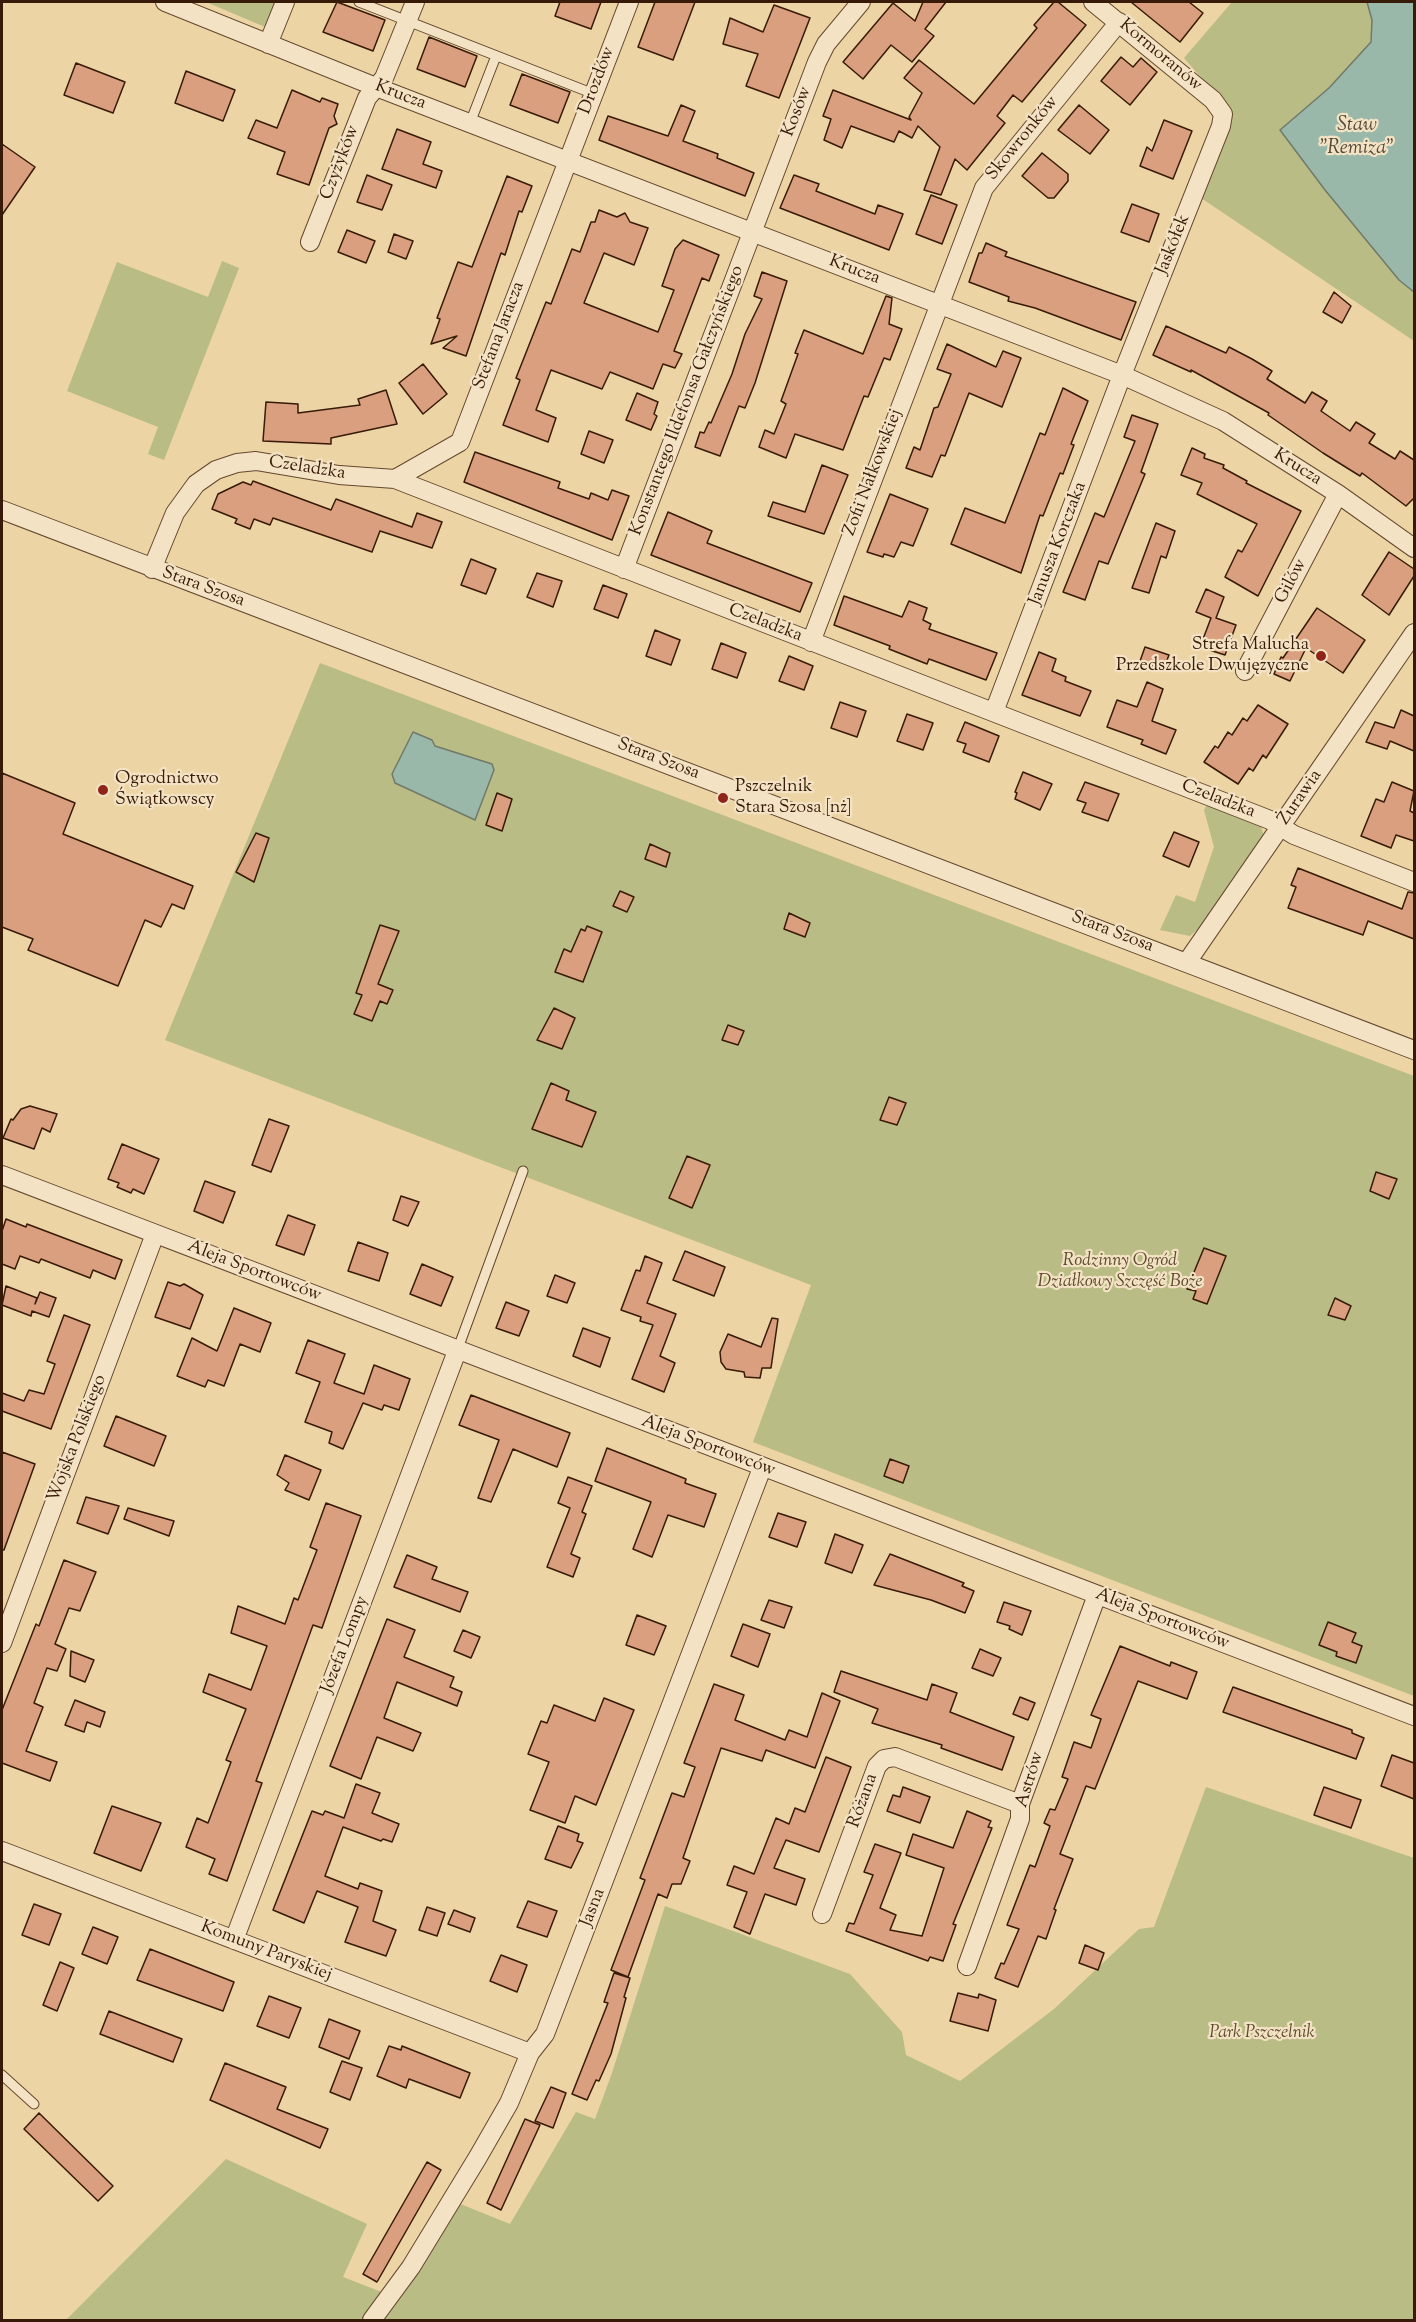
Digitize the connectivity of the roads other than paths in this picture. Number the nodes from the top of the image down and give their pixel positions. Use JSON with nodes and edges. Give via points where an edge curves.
{"nodes":[{"id":1,"x":165,"y":2,"type":"edge"},
{"id":2,"x":285,"y":2,"type":"edge"},
{"id":3,"x":359,"y":2,"type":"edge"},
{"id":4,"x":415,"y":2,"type":"edge"},
{"id":5,"x":629,"y":2,"type":"edge"},
{"id":6,"x":861,"y":2,"type":"edge"},
{"id":7,"x":1094,"y":2,"type":"edge"},
{"id":8,"x":407,"y":21,"type":"junction"},
{"id":9,"x":1119,"y":22,"type":"junction"},
{"id":10,"x":268,"y":44,"type":"junction"},
{"id":11,"x":496,"y":56,"type":"junction"},
{"id":12,"x":376,"y":87,"type":"junction"},
{"id":13,"x":594,"y":94,"type":"junction"},
{"id":14,"x":1223,"y":114,"type":"joint"},
{"id":15,"x":470,"y":123,"type":"junction"},
{"id":16,"x":568,"y":161,"type":"junction"},
{"id":17,"x":752,"y":233,"type":"junction"},
{"id":18,"x":310,"y":242,"type":"dead end"},
{"id":19,"x":938,"y":303,"type":"junction"},
{"id":20,"x":1122,"y":375,"type":"junction"},
{"id":21,"x":394,"y":479,"type":"junction"},
{"id":22,"x":1338,"y":494,"type":"junction"},
{"id":23,"x":2,"y":510,"type":"edge"},
{"id":24,"x":1414,"y":548,"type":"edge"},
{"id":25,"x":152,"y":568,"type":"junction"},
{"id":26,"x":624,"y":569,"type":"junction"},
{"id":27,"x":1414,"y":633,"type":"edge"},
{"id":28,"x":811,"y":642,"type":"junction"},
{"id":29,"x":1245,"y":671,"type":"dead end"},
{"id":30,"x":994,"y":712,"type":"junction"},
{"id":31,"x":1280,"y":827,"type":"junction"},
{"id":32,"x":1414,"y":882,"type":"edge"},
{"id":33,"x":1187,"y":962,"type":"junction"},
{"id":34,"x":1414,"y":1050,"type":"edge"},
{"id":35,"x":523,"y":1171,"type":"dead end"},
{"id":36,"x":2,"y":1175,"type":"edge"},
{"id":37,"x":155,"y":1234,"type":"junction"},
{"id":38,"x":458,"y":1351,"type":"junction"},
{"id":39,"x":762,"y":1468,"type":"junction"},
{"id":40,"x":1097,"y":1595,"type":"junction"},
{"id":41,"x":2,"y":1643,"type":"edge"},
{"id":42,"x":1414,"y":1716,"type":"edge"},
{"id":43,"x":1020,"y":1804,"type":"junction"},
{"id":44,"x":2,"y":1851,"type":"edge"},
{"id":45,"x":822,"y":1914,"type":"dead end"},
{"id":46,"x":234,"y":1940,"type":"junction"},
{"id":47,"x":967,"y":1966,"type":"dead end"},
{"id":48,"x":530,"y":2053,"type":"junction"},
{"id":49,"x":2,"y":2075,"type":"edge"},
{"id":50,"x":34,"y":2104,"type":"dead end"},
{"id":51,"x":372,"y":2320,"type":"edge"}],
"edges":[{"from":1,"to":10,"type":"street","name":"Krucza"},
{"from":2,"to":10,"type":"street"},
{"from":3,"to":8,"type":"lane"},
{"from":4,"to":8,"type":"street","name":"Czyżyków"},
{"from":5,"to":13,"type":"street","name":"Drozdów"},
{"from":6,"to":17,"type":"street","name":"Kosów","via":[[826,44],[817,62]]},
{"from":7,"to":9,"type":"street","name":"Kormoranów"},
{"from":8,"to":11,"type":"lane"},
{"from":8,"to":12,"type":"street","name":"Czyżyków","via":[[384,78]]},
{"from":9,"to":14,"type":"street","name":"Kormoranów","via":[[1213,100]]},
{"from":9,"to":19,"type":"street","name":"Skowronków","via":[[984,188]]},
{"from":10,"to":12,"type":"street","name":"Krucza"},
{"from":11,"to":13,"type":"lane"},
{"from":11,"to":15,"type":"lane"},
{"from":12,"to":15,"type":"street","name":"Krucza"},
{"from":12,"to":18,"type":"street","name":"Czyżyków","via":[[367,98]]},
{"from":13,"to":16,"type":"street","name":"Drozdów"},
{"from":14,"to":20,"type":"street","name":"Jaskółek"},
{"from":15,"to":16,"type":"street","name":"Krucza"},
{"from":16,"to":17,"type":"street","name":"Krucza"},
{"from":16,"to":21,"type":"street","name":"Stefana Jaracza","via":[[460,442]]},
{"from":17,"to":19,"type":"street","name":"Krucza"},
{"from":17,"to":26,"type":"street","name":"Konstantego Ildefonsa Gałczyńskiego"},
{"from":19,"to":20,"type":"street","name":"Krucza"},
{"from":19,"to":28,"type":"street","name":"Zofii Nałkowskiej"},
{"from":20,"to":22,"type":"street","name":"Krucza","via":[[1223,421]]},
{"from":20,"to":30,"type":"street","name":"Janusza Korczaka"},
{"from":21,"to":25,"type":"street","name":"Czeladzka","via":[[339,475],[256,461],[216,470],[196,484],[176,513]]},
{"from":21,"to":26,"type":"street","name":"Czeladzka"},
{"from":22,"to":24,"type":"street","name":"Krucza"},
{"from":22,"to":29,"type":"street","name":"Gilów"},
{"from":23,"to":25,"type":"street","name":"Stara Szosa"},
{"from":25,"to":33,"type":"street","name":"Stara Szosa"},
{"from":26,"to":28,"type":"street","name":"Czeladzka"},
{"from":27,"to":31,"type":"street","name":"Żurawia"},
{"from":28,"to":30,"type":"street","name":"Czeladzka"},
{"from":30,"to":31,"type":"street","name":"Czeladzka"},
{"from":31,"to":32,"type":"street","name":"Czeladzka"},
{"from":31,"to":33,"type":"street","name":"Żurawia"},
{"from":33,"to":34,"type":"street","name":"Stara Szosa"},
{"from":35,"to":38,"type":"lane"},
{"from":36,"to":37,"type":"street","name":"Aleja Sportowców"},
{"from":37,"to":38,"type":"street","name":"Aleja Sportowców"},
{"from":37,"to":41,"type":"street","name":"Wojska Polskiego"},
{"from":38,"to":39,"type":"street","name":"Aleja Sportowców"},
{"from":38,"to":46,"type":"street","name":"Józefa Lompy"},
{"from":39,"to":40,"type":"street","name":"Aleja Sportowców"},
{"from":39,"to":48,"type":"street","name":"Jasna","via":[[545,2034]]},
{"from":40,"to":42,"type":"street","name":"Aleja Sportowców"},
{"from":40,"to":43,"type":"street","name":"Astrów"},
{"from":43,"to":45,"type":"street","name":"Różana","via":[[894,1757],[884,1759],[877,1766]]},
{"from":43,"to":47,"type":"street","name":"Astrów","via":[[1020,1819]]},
{"from":44,"to":46,"type":"street","name":"Komuny Paryskiej"},
{"from":46,"to":48,"type":"street","name":"Komuny Paryskiej"},
{"from":48,"to":51,"type":"street","name":"Jasna","via":[[509,2103],[478,2157],[411,2267]]},
{"from":49,"to":50,"type":"lane"}]}
